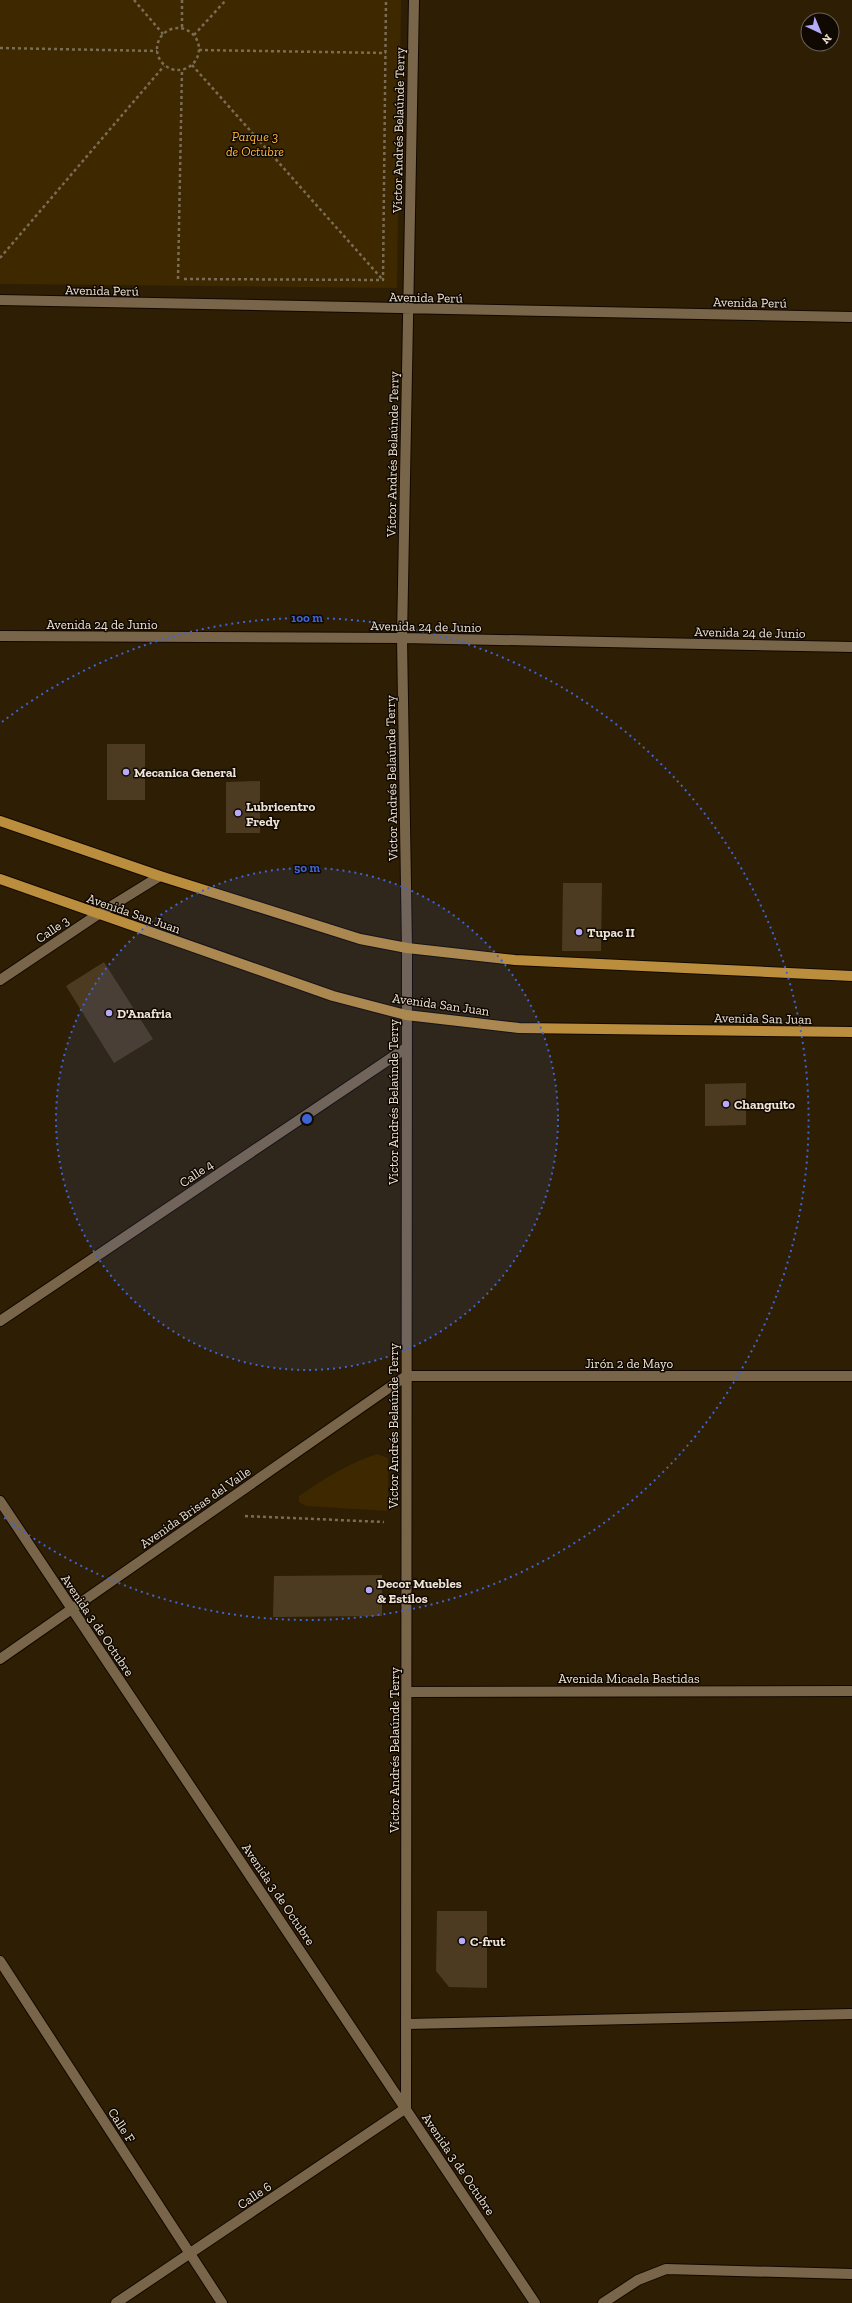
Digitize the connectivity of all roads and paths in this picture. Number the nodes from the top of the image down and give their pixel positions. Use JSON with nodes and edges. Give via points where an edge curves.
{"nodes":[{"id":1,"x":134,"y":0,"type":"edge"},
{"id":2,"x":182,"y":0,"type":"edge"},
{"id":3,"x":226,"y":0,"type":"edge"},
{"id":4,"x":386,"y":0,"type":"edge"},
{"id":5,"x":414,"y":0,"type":"edge"},
{"id":6,"x":182,"y":28,"type":"junction"},
{"id":7,"x":163,"y":34,"type":"junction"},
{"id":8,"x":194,"y":35,"type":"junction"},
{"id":9,"x":0,"y":48,"type":"edge"},
{"id":10,"x":157,"y":50,"type":"junction"},
{"id":11,"x":199,"y":50,"type":"junction"},
{"id":12,"x":386,"y":53,"type":"junction"},
{"id":13,"x":192,"y":65,"type":"junction"},
{"id":14,"x":164,"y":66,"type":"junction"},
{"id":15,"x":182,"y":70,"type":"junction"},
{"id":16,"x":0,"y":258,"type":"edge"},
{"id":17,"x":170,"y":278,"type":"dead end"},
{"id":18,"x":178,"y":279,"type":"junction"},
{"id":19,"x":383,"y":280,"type":"junction"},
{"id":20,"x":0,"y":300,"type":"edge"},
{"id":21,"x":408,"y":310,"type":"junction"},
{"id":22,"x":852,"y":317,"type":"edge"},
{"id":23,"x":0,"y":636,"type":"edge"},
{"id":24,"x":402,"y":638,"type":"junction"},
{"id":25,"x":852,"y":647,"type":"edge"},
{"id":26,"x":0,"y":821,"type":"edge"},
{"id":27,"x":160,"y":876,"type":"junction"},
{"id":28,"x":0,"y":879,"type":"edge"},
{"id":29,"x":97,"y":915,"type":"junction"},
{"id":30,"x":407,"y":948,"type":"junction"},
{"id":31,"x":852,"y":976,"type":"edge"},
{"id":32,"x":0,"y":980,"type":"edge"},
{"id":33,"x":406,"y":1015,"type":"junction"},
{"id":34,"x":852,"y":1032,"type":"edge"},
{"id":35,"x":406,"y":1048,"type":"junction"},
{"id":36,"x":0,"y":1321,"type":"edge"},
{"id":37,"x":406,"y":1376,"type":"junction"},
{"id":38,"x":852,"y":1376,"type":"edge"},
{"id":39,"x":0,"y":1501,"type":"edge"},
{"id":40,"x":244,"y":1516,"type":"dead end"},
{"id":41,"x":407,"y":1523,"type":"junction"},
{"id":42,"x":73,"y":1609,"type":"junction"},
{"id":43,"x":0,"y":1659,"type":"edge"},
{"id":44,"x":852,"y":1691,"type":"edge"},
{"id":45,"x":407,"y":1692,"type":"junction"},
{"id":46,"x":0,"y":1961,"type":"edge"},
{"id":47,"x":852,"y":2014,"type":"edge"},
{"id":48,"x":407,"y":2024,"type":"junction"},
{"id":49,"x":406,"y":2108,"type":"junction"},
{"id":50,"x":190,"y":2253,"type":"junction"},
{"id":51,"x":852,"y":2274,"type":"edge"},
{"id":52,"x":116,"y":2303,"type":"edge"},
{"id":53,"x":222,"y":2303,"type":"edge"},
{"id":54,"x":535,"y":2303,"type":"edge"},
{"id":55,"x":603,"y":2303,"type":"edge"}],
"edges":[{"from":1,"to":7,"type":"path"},
{"from":2,"to":6,"type":"path"},
{"from":3,"to":8,"type":"path"},
{"from":4,"to":12,"type":"path"},
{"from":5,"to":21,"type":"street","name":"Víctor Andrés Belaúnde Terry"},
{"from":6,"to":7,"type":"path","via":[[175,28]]},
{"from":6,"to":8,"type":"path"},
{"from":7,"to":10,"type":"path","via":[[158,40]]},
{"from":8,"to":11,"type":"path","via":[[198,40]]},
{"from":9,"to":10,"type":"path"},
{"from":10,"to":14,"type":"path"},
{"from":11,"to":12,"type":"path"},
{"from":11,"to":13,"type":"path"},
{"from":12,"to":19,"type":"path"},
{"from":13,"to":15,"type":"path"},
{"from":13,"to":19,"type":"path"},
{"from":14,"to":15,"type":"path","via":[[170,70]]},
{"from":14,"to":16,"type":"path"},
{"from":15,"to":18,"type":"path"},
{"from":17,"to":18,"type":"path"},
{"from":18,"to":19,"type":"path"},
{"from":19,"to":21,"type":"path"},
{"from":20,"to":21,"type":"street","name":"Avenida Perú"},
{"from":21,"to":22,"type":"street","name":"Avenida Perú"},
{"from":21,"to":24,"type":"street","name":"Víctor Andrés Belaúnde Terry"},
{"from":23,"to":24,"type":"street","name":"Avenida 24 de Junio"},
{"from":24,"to":25,"type":"street","name":"Avenida 24 de Junio"},
{"from":24,"to":30,"type":"street","name":"Víctor Andrés Belaúnde Terry"},
{"from":26,"to":27,"type":"main road"},
{"from":27,"to":29,"type":"street","name":"Calle 3"},
{"from":27,"to":30,"type":"main road","via":[[360,939]]},
{"from":28,"to":29,"type":"main road","name":"Avenida San Juan"},
{"from":29,"to":32,"type":"street","name":"Calle 3"},
{"from":29,"to":33,"type":"main road","name":"Avenida San Juan","via":[[333,996]]},
{"from":30,"to":31,"type":"main road","via":[[515,960]]},
{"from":30,"to":33,"type":"street","name":"Víctor Andrés Belaúnde Terry"},
{"from":33,"to":34,"type":"main road","name":"Avenida San Juan","via":[[519,1028]]},
{"from":33,"to":35,"type":"street","name":"Víctor Andrés Belaúnde Terry"},
{"from":35,"to":36,"type":"street","name":"Calle 4"},
{"from":35,"to":37,"type":"street","name":"Víctor Andrés Belaúnde Terry"},
{"from":37,"to":38,"type":"street","name":"Jirón 2 de Mayo"},
{"from":37,"to":41,"type":"street","name":"Víctor Andrés Belaúnde Terry"},
{"from":37,"to":42,"type":"street","name":"Avenida Brisas del Valle"},
{"from":39,"to":42,"type":"street","name":"Avenida 3 de Octubre"},
{"from":40,"to":41,"type":"path"},
{"from":41,"to":45,"type":"street","name":"Víctor Andrés Belaúnde Terry"},
{"from":42,"to":43,"type":"street","name":"Avenida Brisas del Valle"},
{"from":42,"to":49,"type":"street","name":"Avenida 3 de Octubre"},
{"from":44,"to":45,"type":"street","name":"Avenida Micaela Bastidas"},
{"from":45,"to":48,"type":"street","name":"Víctor Andrés Belaúnde Terry"},
{"from":46,"to":50,"type":"street","name":"Calle F"},
{"from":47,"to":48,"type":"street"},
{"from":48,"to":49,"type":"street","name":"Víctor Andrés Belaúnde Terry"},
{"from":49,"to":50,"type":"street","name":"Calle 6"},
{"from":49,"to":54,"type":"street","name":"Avenida 3 de Octubre"},
{"from":50,"to":52,"type":"street","name":"Calle 6"},
{"from":50,"to":53,"type":"street","name":"Calle F"},
{"from":51,"to":55,"type":"street","via":[[666,2270],[638,2280]]}]}
